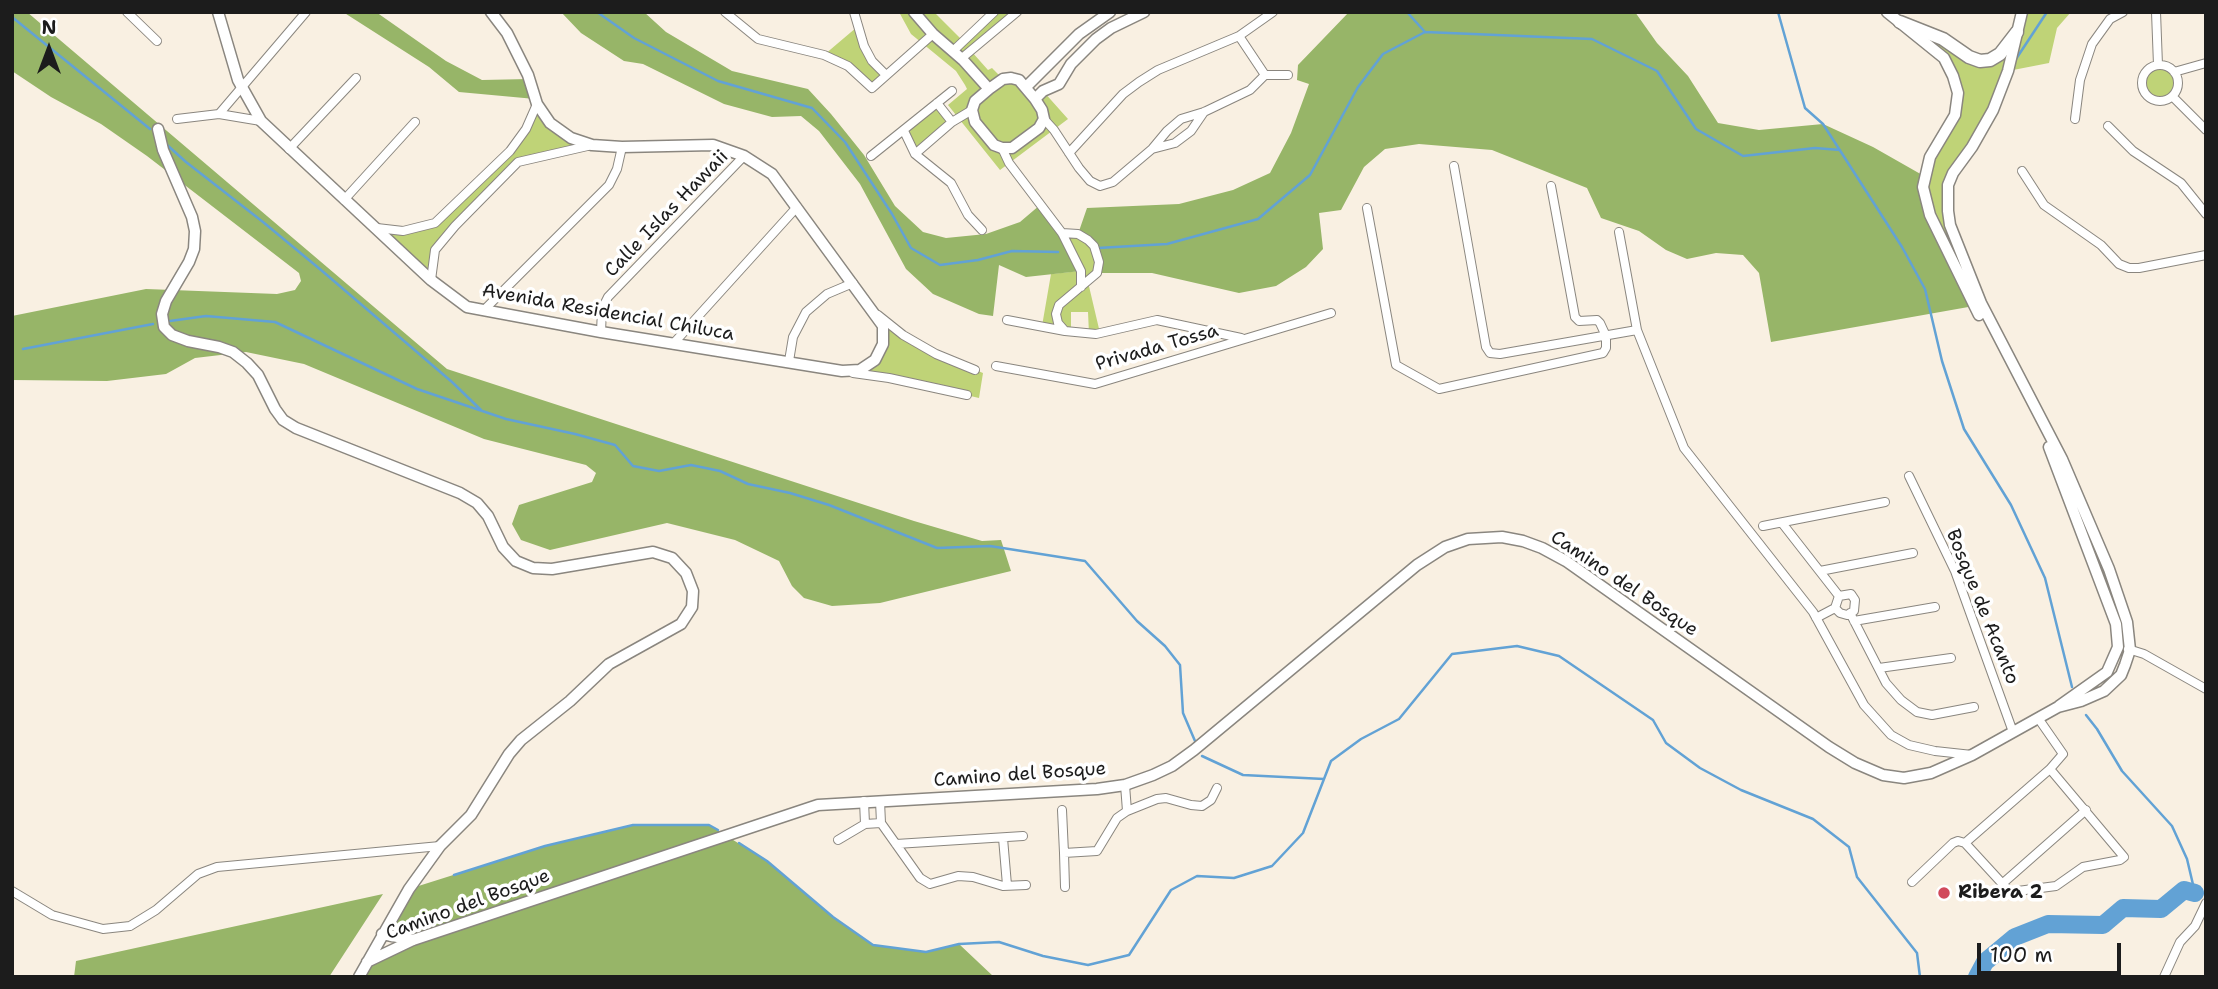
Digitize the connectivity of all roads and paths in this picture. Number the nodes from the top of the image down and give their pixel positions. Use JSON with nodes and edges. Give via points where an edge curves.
{"nodes":[{"id":1,"x":127,"y":12,"type":"edge"},
{"id":2,"x":306,"y":12,"type":"edge"},
{"id":3,"x":491,"y":12,"type":"edge"},
{"id":4,"x":725,"y":12,"type":"edge"},
{"id":5,"x":854,"y":12,"type":"edge"},
{"id":6,"x":914,"y":12,"type":"edge"},
{"id":7,"x":994,"y":12,"type":"edge"},
{"id":8,"x":1017,"y":12,"type":"edge"},
{"id":9,"x":1110,"y":12,"type":"edge"},
{"id":10,"x":1144,"y":12,"type":"edge"},
{"id":11,"x":1273,"y":12,"type":"edge"},
{"id":12,"x":1887,"y":12,"type":"edge"},
{"id":13,"x":2022,"y":12,"type":"edge"},
{"id":14,"x":2123,"y":12,"type":"edge"},
{"id":15,"x":2156,"y":12,"type":"edge"},
{"id":16,"x":220,"y":14,"type":"edge"},
{"id":17,"x":2113,"y":15,"type":"edge"},
{"id":18,"x":1900,"y":22,"type":"junction"},
{"id":19,"x":2017,"y":32,"type":"junction"},
{"id":20,"x":933,"y":34,"type":"junction"},
{"id":21,"x":1239,"y":36,"type":"junction"},
{"id":22,"x":157,"y":41,"type":"dead end"},
{"id":23,"x":957,"y":55,"type":"junction"},
{"id":24,"x":1060,"y":55,"type":"junction"},
{"id":25,"x":872,"y":61,"type":"junction"},
{"id":26,"x":1071,"y":63,"type":"junction"},
{"id":27,"x":2206,"y":63,"type":"edge"},
{"id":28,"x":2158,"y":65,"type":"junction"},
{"id":29,"x":2174,"y":72,"type":"junction"},
{"id":30,"x":859,"y":73,"type":"junction"},
{"id":31,"x":886,"y":75,"type":"junction"},
{"id":32,"x":1265,"y":75,"type":"junction"},
{"id":33,"x":1288,"y":75,"type":"dead end"},
{"id":34,"x":356,"y":78,"type":"dead end"},
{"id":35,"x":1028,"y":85,"type":"junction"},
{"id":36,"x":240,"y":86,"type":"junction"},
{"id":37,"x":989,"y":89,"type":"junction"},
{"id":38,"x":952,"y":91,"type":"dead end"},
{"id":39,"x":1039,"y":95,"type":"junction"},
{"id":40,"x":2173,"y":97,"type":"junction"},
{"id":41,"x":937,"y":103,"type":"junction"},
{"id":42,"x":537,"y":104,"type":"junction"},
{"id":43,"x":972,"y":110,"type":"junction"},
{"id":44,"x":1204,"y":112,"type":"junction"},
{"id":45,"x":219,"y":114,"type":"junction"},
{"id":46,"x":177,"y":119,"type":"dead end"},
{"id":47,"x":1044,"y":119,"type":"junction"},
{"id":48,"x":2076,"y":119,"type":"dead end"},
{"id":49,"x":261,"y":121,"type":"junction"},
{"id":50,"x":415,"y":122,"type":"dead end"},
{"id":51,"x":952,"y":122,"type":"junction"},
{"id":52,"x":2108,"y":126,"type":"dead end"},
{"id":53,"x":158,"y":129,"type":"dead end"},
{"id":54,"x":2206,"y":130,"type":"edge"},
{"id":55,"x":904,"y":131,"type":"junction"},
{"id":56,"x":592,"y":145,"type":"junction"},
{"id":57,"x":622,"y":147,"type":"junction"},
{"id":58,"x":1002,"y":148,"type":"junction"},
{"id":59,"x":289,"y":149,"type":"junction"},
{"id":60,"x":1153,"y":149,"type":"junction"},
{"id":61,"x":1069,"y":153,"type":"junction"},
{"id":62,"x":915,"y":154,"type":"junction"},
{"id":63,"x":744,"y":156,"type":"junction"},
{"id":64,"x":871,"y":156,"type":"dead end"},
{"id":65,"x":1454,"y":166,"type":"dead end"},
{"id":66,"x":2022,"y":171,"type":"dead end"},
{"id":67,"x":1551,"y":186,"type":"dead end"},
{"id":68,"x":344,"y":200,"type":"junction"},
{"id":69,"x":797,"y":207,"type":"junction"},
{"id":70,"x":1367,"y":208,"type":"dead end"},
{"id":71,"x":2206,"y":214,"type":"edge"},
{"id":72,"x":377,"y":228,"type":"junction"},
{"id":73,"x":982,"y":230,"type":"dead end"},
{"id":74,"x":1619,"y":232,"type":"dead end"},
{"id":75,"x":1062,"y":233,"type":"junction"},
{"id":76,"x":2206,"y":255,"type":"edge"},
{"id":77,"x":431,"y":280,"type":"junction"},
{"id":78,"x":853,"y":283,"type":"junction"},
{"id":79,"x":1081,"y":287,"type":"junction"},
{"id":80,"x":484,"y":310,"type":"junction"},
{"id":81,"x":873,"y":311,"type":"junction"},
{"id":82,"x":1331,"y":313,"type":"dead end"},
{"id":83,"x":1007,"y":320,"type":"dead end"},
{"id":84,"x":1637,"y":330,"type":"junction"},
{"id":85,"x":1065,"y":331,"type":"junction"},
{"id":86,"x":601,"y":332,"type":"junction"},
{"id":87,"x":1606,"y":336,"type":"junction"},
{"id":88,"x":1243,"y":338,"type":"junction"},
{"id":89,"x":673,"y":344,"type":"junction"},
{"id":90,"x":789,"y":361,"type":"junction"},
{"id":91,"x":996,"y":366,"type":"dead end"},
{"id":92,"x":975,"y":370,"type":"dead end"},
{"id":93,"x":842,"y":371,"type":"junction"},
{"id":94,"x":967,"y":395,"type":"dead end"},
{"id":95,"x":1909,"y":476,"type":"dead end"},
{"id":96,"x":1885,"y":502,"type":"dead end"},
{"id":97,"x":1782,"y":523,"type":"junction"},
{"id":98,"x":1763,"y":526,"type":"dead end"},
{"id":99,"x":1913,"y":553,"type":"dead end"},
{"id":100,"x":1820,"y":571,"type":"junction"},
{"id":101,"x":1839,"y":596,"type":"junction"},
{"id":102,"x":1935,"y":607,"type":"dead end"},
{"id":103,"x":1835,"y":608,"type":"junction"},
{"id":104,"x":1852,"y":617,"type":"junction"},
{"id":105,"x":1816,"y":618,"type":"junction"},
{"id":106,"x":2118,"y":648,"type":"junction"},
{"id":107,"x":2130,"y":650,"type":"junction"},
{"id":108,"x":1951,"y":658,"type":"dead end"},
{"id":109,"x":1879,"y":668,"type":"junction"},
{"id":110,"x":2206,"y":689,"type":"edge"},
{"id":111,"x":1974,"y":706,"type":"dead end"},
{"id":112,"x":2058,"y":707,"type":"junction"},
{"id":113,"x":2038,"y":718,"type":"junction"},
{"id":114,"x":2013,"y":732,"type":"junction"},
{"id":115,"x":1972,"y":755,"type":"junction"},
{"id":116,"x":2050,"y":769,"type":"junction"},
{"id":117,"x":1125,"y":785,"type":"junction"},
{"id":118,"x":1217,"y":788,"type":"dead end"},
{"id":119,"x":880,"y":801,"type":"junction"},
{"id":120,"x":864,"y":802,"type":"junction"},
{"id":121,"x":1062,"y":810,"type":"dead end"},
{"id":122,"x":2086,"y":810,"type":"junction"},
{"id":123,"x":1126,"y":811,"type":"junction"},
{"id":124,"x":881,"y":823,"type":"junction"},
{"id":125,"x":865,"y":824,"type":"junction"},
{"id":126,"x":1023,"y":836,"type":"dead end"},
{"id":127,"x":1003,"y":838,"type":"junction"},
{"id":128,"x":838,"y":839,"type":"dead end"},
{"id":129,"x":1965,"y":842,"type":"junction"},
{"id":130,"x":896,"y":844,"type":"junction"},
{"id":131,"x":440,"y":846,"type":"junction"},
{"id":132,"x":1064,"y":853,"type":"junction"},
{"id":133,"x":1912,"y":882,"type":"dead end"},
{"id":134,"x":2002,"y":884,"type":"junction"},
{"id":135,"x":1007,"y":885,"type":"junction"},
{"id":136,"x":1026,"y":885,"type":"dead end"},
{"id":137,"x":1065,"y":887,"type":"dead end"},
{"id":138,"x":12,"y":891,"type":"edge"},
{"id":139,"x":2206,"y":903,"type":"edge"},
{"id":140,"x":382,"y":934,"type":"junction"},
{"id":141,"x":413,"y":940,"type":"junction"},
{"id":142,"x":368,"y":962,"type":"junction"},
{"id":143,"x":359,"y":977,"type":"edge"},
{"id":144,"x":2164,"y":977,"type":"edge"}],
"edges":[{"from":1,"to":22,"type":"street"},
{"from":2,"to":36,"type":"street"},
{"from":3,"to":42,"type":"street","name":"Avenida Residencial Chiluca","via":[[528,75]]},
{"from":4,"to":30,"type":"street","via":[[758,38],[815,51]]},
{"from":5,"to":25,"type":"street"},
{"from":6,"to":20,"type":"street"},
{"from":7,"to":23,"type":"street"},
{"from":8,"to":23,"type":"street"},
{"from":9,"to":24,"type":"street","via":[[1079,34]]},
{"from":10,"to":26,"type":"street","via":[[1096,39]]},
{"from":11,"to":21,"type":"street"},
{"from":12,"to":18,"type":"street"},
{"from":13,"to":19,"type":"street"},
{"from":14,"to":17,"type":"street"},
{"from":15,"to":28,"type":"street"},
{"from":16,"to":36,"type":"street","name":"Avenida Residencial Chiluca"},
{"from":17,"to":48,"type":"street","via":[[2092,44],[2080,80]]},
{"from":18,"to":19,"type":"main road","via":[[1943,39],[1980,61],[2000,54]]},
{"from":18,"to":106,"type":"street","via":[[1944,58],[1958,93],[1955,115],[1924,176],[1930,215],[2046,440],[2116,624]]},
{"from":19,"to":107,"type":"street","via":[[1993,110],[1948,185],[1948,211],[1981,303],[2062,459],[2109,569],[2127,622]]},
{"from":20,"to":23,"type":"street"},
{"from":20,"to":31,"type":"street"},
{"from":21,"to":32,"type":"street"},
{"from":21,"to":61,"type":"street","via":[[1139,82]]},
{"from":23,"to":37,"type":"street"},
{"from":24,"to":26,"type":"street"},
{"from":24,"to":35,"type":"street"},
{"from":25,"to":30,"type":"street"},
{"from":25,"to":31,"type":"street"},
{"from":26,"to":39,"type":"street","via":[[1059,84]]},
{"from":27,"to":29,"type":"street"},
{"from":28,"to":29,"type":"street"},
{"from":28,"to":40,"type":"street","via":[[2147,69],[2141,79],[2143,91],[2162,102]]},
{"from":29,"to":40,"type":"street","via":[[2178,89]]},
{"from":30,"to":31,"type":"street","via":[[872,88]]},
{"from":32,"to":33,"type":"street"},
{"from":32,"to":44,"type":"street","via":[[1250,90]]},
{"from":34,"to":59,"type":"street"},
{"from":35,"to":37,"type":"street","via":[[1012,78]]},
{"from":35,"to":39,"type":"street"},
{"from":36,"to":45,"type":"street"},
{"from":36,"to":49,"type":"street","name":"Avenida Residencial Chiluca"},
{"from":37,"to":43,"type":"street"},
{"from":38,"to":41,"type":"street"},
{"from":39,"to":47,"type":"street"},
{"from":40,"to":54,"type":"street"},
{"from":41,"to":51,"type":"street"},
{"from":41,"to":55,"type":"street"},
{"from":42,"to":56,"type":"street","name":"Avenida Residencial Chiluca","via":[[550,123],[571,138]]},
{"from":42,"to":72,"type":"street","via":[[510,151],[435,223],[403,231]]},
{"from":43,"to":51,"type":"street"},
{"from":43,"to":58,"type":"street","via":[[975,122]]},
{"from":44,"to":60,"type":"street","via":[[1181,119]]},
{"from":44,"to":60,"type":"street","via":[[1175,143]]},
{"from":45,"to":46,"type":"street"},
{"from":45,"to":49,"type":"street"},
{"from":47,"to":58,"type":"street","via":[[1013,148]]},
{"from":47,"to":61,"type":"street"},
{"from":49,"to":59,"type":"street","name":"Avenida Residencial Chiluca"},
{"from":50,"to":68,"type":"street"},
{"from":51,"to":62,"type":"street"},
{"from":52,"to":71,"type":"street","via":[[2133,150],[2181,183]]},
{"from":53,"to":131,"type":"street","via":[[195,231],[189,262],[162,314],[164,327],[172,335],[233,352],[258,376],[283,420],[296,428],[477,503],[516,561],[552,569],[653,552],[672,558],[693,590],[692,607],[681,624],[609,664],[521,740],[471,816]]},
{"from":55,"to":62,"type":"street"},
{"from":55,"to":64,"type":"street"},
{"from":56,"to":57,"type":"street","name":"Avenida Residencial Chiluca"},
{"from":56,"to":77,"type":"street","via":[[518,162],[435,250]]},
{"from":57,"to":63,"type":"street","name":"Avenida Residencial Chiluca","via":[[713,145]]},
{"from":57,"to":80,"type":"street","via":[[609,185]]},
{"from":58,"to":75,"type":"street"},
{"from":59,"to":68,"type":"street","name":"Avenida Residencial Chiluca"},
{"from":60,"to":61,"type":"street","via":[[1113,183],[1100,186],[1090,181]]},
{"from":62,"to":73,"type":"street","via":[[951,183]]},
{"from":63,"to":69,"type":"street","name":"Avenida Residencial Chiluca","via":[[772,174]]},
{"from":63,"to":86,"type":"street","name":"Calle Islas Hawaii","via":[[608,297],[602,309]]},
{"from":65,"to":87,"type":"street","via":[[1490,353]]},
{"from":66,"to":76,"type":"street","via":[[2045,205],[2101,245],[2119,264],[2139,268]]},
{"from":67,"to":87,"type":"street","via":[[1576,317],[1597,320]]},
{"from":68,"to":72,"type":"street","name":"Avenida Residencial Chiluca"},
{"from":69,"to":78,"type":"street","name":"Avenida Residencial Chiluca"},
{"from":69,"to":89,"type":"street"},
{"from":70,"to":87,"type":"street","via":[[1396,365],[1439,389],[1597,356],[1606,348]]},
{"from":72,"to":77,"type":"street","name":"Avenida Residencial Chiluca"},
{"from":74,"to":84,"type":"street"},
{"from":75,"to":79,"type":"street","via":[[1080,271]]},
{"from":75,"to":79,"type":"street","via":[[1088,240],[1098,255],[1097,273]]},
{"from":77,"to":80,"type":"street","name":"Avenida Residencial Chiluca","via":[[467,307]]},
{"from":78,"to":81,"type":"street","name":"Avenida Residencial Chiluca"},
{"from":78,"to":90,"type":"street","via":[[827,294],[806,312],[793,337]]},
{"from":79,"to":85,"type":"street","via":[[1059,305],[1058,323]]},
{"from":80,"to":86,"type":"street","name":"Avenida Residencial Chiluca"},
{"from":81,"to":92,"type":"street","name":"Avenida Residencial Chiluca","via":[[936,355]]},
{"from":81,"to":93,"type":"street","name":"Avenida Residencial Chiluca","via":[[883,326],[883,344],[875,360],[860,370]]},
{"from":82,"to":88,"type":"street","name":"Privada Tossa"},
{"from":83,"to":85,"type":"street","name":"Privada Tossa"},
{"from":84,"to":87,"type":"street"},
{"from":84,"to":105,"type":"street","via":[[1684,448]]},
{"from":85,"to":88,"type":"street","name":"Privada Tossa","via":[[1096,334],[1157,320]]},
{"from":86,"to":89,"type":"street","name":"Avenida Residencial Chiluca"},
{"from":88,"to":91,"type":"street","name":"Privada Tossa","via":[[1095,384]]},
{"from":89,"to":90,"type":"street","name":"Avenida Residencial Chiluca"},
{"from":90,"to":93,"type":"street","name":"Avenida Residencial Chiluca"},
{"from":93,"to":94,"type":"street","name":"Avenida Residencial Chiluca"},
{"from":95,"to":114,"type":"street","name":"Bosque de Acanto","via":[[1955,571]]},
{"from":96,"to":97,"type":"street"},
{"from":97,"to":98,"type":"street"},
{"from":97,"to":100,"type":"street"},
{"from":99,"to":100,"type":"street"},
{"from":100,"to":101,"type":"street"},
{"from":101,"to":103,"type":"street"},
{"from":101,"to":104,"type":"street","via":[[1851,594],[1856,600]]},
{"from":102,"to":104,"type":"street"},
{"from":103,"to":104,"type":"street"},
{"from":103,"to":105,"type":"street"},
{"from":104,"to":109,"type":"street"},
{"from":105,"to":115,"type":"street","via":[[1864,705],[1891,734],[1935,751]]},
{"from":106,"to":107,"type":"street"},
{"from":106,"to":112,"type":"street","via":[[2106,672]]},
{"from":107,"to":110,"type":"street"},
{"from":107,"to":112,"type":"street","name":"Camino del Bosque","via":[[2113,684],[2093,697]]},
{"from":108,"to":109,"type":"street"},
{"from":109,"to":111,"type":"street","via":[[1900,700],[1917,712],[1932,715]]},
{"from":112,"to":113,"type":"street","name":"Camino del Bosque"},
{"from":113,"to":114,"type":"street","name":"Camino del Bosque"},
{"from":113,"to":116,"type":"street","via":[[2063,754]]},
{"from":114,"to":115,"type":"street","name":"Camino del Bosque"},
{"from":115,"to":117,"type":"street","name":"Camino del Bosque","via":[[1931,773],[1904,778],[1855,763],[1566,561],[1523,541],[1485,537],[1445,547],[1417,565],[1183,758]]},
{"from":116,"to":122,"type":"street"},
{"from":116,"to":129,"type":"street"},
{"from":117,"to":119,"type":"street","name":"Camino del Bosque"},
{"from":117,"to":123,"type":"street"},
{"from":118,"to":123,"type":"street","via":[[1202,806],[1166,798]]},
{"from":119,"to":120,"type":"street","name":"Camino del Bosque"},
{"from":119,"to":124,"type":"street"},
{"from":120,"to":125,"type":"street"},
{"from":120,"to":141,"type":"street","name":"Camino del Bosque","via":[[818,805]]},
{"from":121,"to":132,"type":"street"},
{"from":122,"to":134,"type":"street"},
{"from":122,"to":134,"type":"street","via":[[2123,859],[2085,866],[2056,887],[2010,892]]},
{"from":123,"to":132,"type":"street","via":[[1097,851]]},
{"from":124,"to":125,"type":"street"},
{"from":124,"to":130,"type":"street"},
{"from":125,"to":128,"type":"street"},
{"from":126,"to":127,"type":"street"},
{"from":127,"to":130,"type":"street"},
{"from":127,"to":135,"type":"street"},
{"from":129,"to":133,"type":"street","via":[[1953,843]]},
{"from":129,"to":134,"type":"street"},
{"from":130,"to":135,"type":"street","via":[[920,878],[930,884],[958,876]]},
{"from":131,"to":138,"type":"street","via":[[217,867],[198,874],[130,926],[103,929],[52,915]]},
{"from":131,"to":140,"type":"street"},
{"from":132,"to":137,"type":"street"},
{"from":135,"to":136,"type":"street"},
{"from":139,"to":144,"type":"street"},
{"from":140,"to":141,"type":"street"},
{"from":140,"to":142,"type":"street"},
{"from":141,"to":142,"type":"street","name":"Camino del Bosque"},
{"from":142,"to":143,"type":"street","name":"Camino del Bosque"}]}
